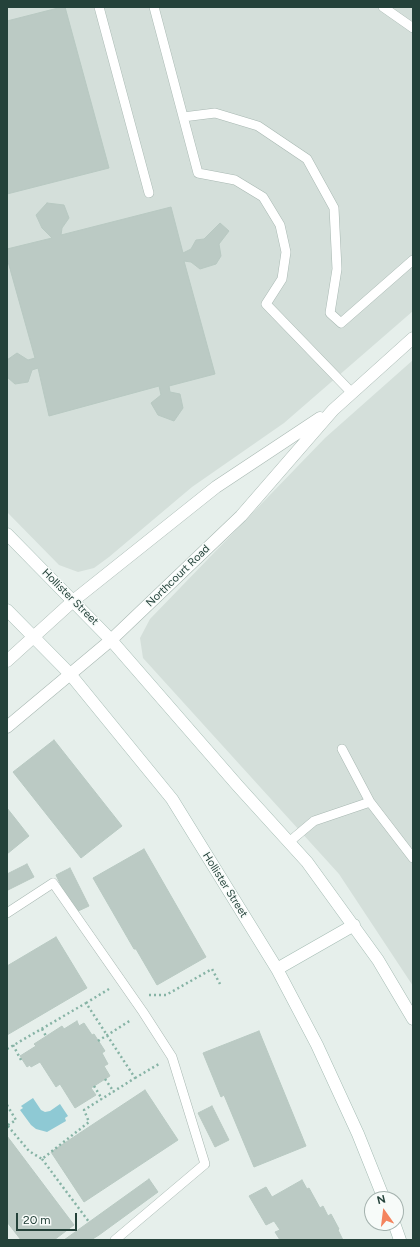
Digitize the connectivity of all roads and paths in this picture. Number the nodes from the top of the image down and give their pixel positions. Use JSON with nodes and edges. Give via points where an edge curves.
{"nodes":[{"id":1,"x":99,"y":7,"type":"edge"},
{"id":2,"x":154,"y":7,"type":"edge"},
{"id":3,"x":383,"y":7,"type":"edge"},
{"id":4,"x":413,"y":28,"type":"edge"},
{"id":5,"x":183,"y":117,"type":"junction"},
{"id":6,"x":149,"y":193,"type":"dead end"},
{"id":7,"x":413,"y":260,"type":"edge"},
{"id":8,"x":413,"y":338,"type":"edge"},
{"id":9,"x":352,"y":393,"type":"junction"},
{"id":10,"x":333,"y":410,"type":"junction"},
{"id":11,"x":7,"y":534,"type":"edge"},
{"id":12,"x":73,"y":601,"type":"junction"},
{"id":13,"x":7,"y":610,"type":"edge"},
{"id":14,"x":33,"y":637,"type":"junction"},
{"id":15,"x":111,"y":640,"type":"junction"},
{"id":16,"x":7,"y":662,"type":"edge"},
{"id":17,"x":70,"y":674,"type":"junction"},
{"id":18,"x":7,"y":727,"type":"edge"},
{"id":19,"x":342,"y":749,"type":"dead end"},
{"id":20,"x":370,"y":802,"type":"junction"},
{"id":21,"x":289,"y":842,"type":"junction"},
{"id":22,"x":413,"y":856,"type":"edge"},
{"id":23,"x":7,"y":913,"type":"edge"},
{"id":24,"x":354,"y":925,"type":"junction"},
{"id":25,"x":278,"y":969,"type":"junction"},
{"id":26,"x":122,"y":982,"type":"junction"},
{"id":27,"x":220,"y":984,"type":"dead end"},
{"id":28,"x":132,"y":998,"type":"junction"},
{"id":29,"x":86,"y":1003,"type":"junction"},
{"id":30,"x":143,"y":1012,"type":"junction"},
{"id":31,"x":413,"y":1019,"type":"edge"},
{"id":32,"x":42,"y":1029,"type":"junction"},
{"id":33,"x":106,"y":1035,"type":"junction"},
{"id":34,"x":46,"y":1036,"type":"dead end"},
{"id":35,"x":98,"y":1041,"type":"dead end"},
{"id":36,"x":13,"y":1046,"type":"junction"},
{"id":37,"x":7,"y":1049,"type":"edge"},
{"id":38,"x":172,"y":1057,"type":"junction"},
{"id":39,"x":22,"y":1059,"type":"dead end"},
{"id":40,"x":135,"y":1078,"type":"junction"},
{"id":41,"x":105,"y":1080,"type":"dead end"},
{"id":42,"x":94,"y":1086,"type":"dead end"},
{"id":43,"x":114,"y":1092,"type":"junction"},
{"id":44,"x":102,"y":1099,"type":"junction"},
{"id":45,"x":7,"y":1105,"type":"edge"},
{"id":46,"x":7,"y":1125,"type":"edge"},
{"id":47,"x":42,"y":1159,"type":"junction"},
{"id":48,"x":381,"y":1191,"type":"edge"},
{"id":49,"x":89,"y":1222,"type":"dead end"},
{"id":50,"x":115,"y":1240,"type":"edge"}],
"edges":[{"from":1,"to":6,"type":"lane"},
{"from":2,"to":5,"type":"lane"},
{"from":3,"to":4,"type":"lane"},
{"from":5,"to":7,"type":"lane","via":[[215,113],[258,126],[308,159],[334,208],[337,269],[330,314],[340,323]]},
{"from":5,"to":9,"type":"lane","via":[[198,173],[235,180],[263,198],[280,225],[286,252],[282,279],[266,304]]},
{"from":8,"to":9,"type":"main road","name":"Northcourt Road"},
{"from":9,"to":10,"type":"main road","name":"Northcourt Road"},
{"from":10,"to":12,"type":"main road","name":"Northcourt Road","via":[[216,486]]},
{"from":10,"to":15,"type":"main road","name":"Northcourt Road","via":[[240,516]]},
{"from":11,"to":12,"type":"main road","name":"Hollister Street"},
{"from":12,"to":14,"type":"main road","name":"Northcourt Road"},
{"from":12,"to":15,"type":"main road","name":"Hollister Street"},
{"from":13,"to":14,"type":"main road","name":"Hollister Street"},
{"from":14,"to":16,"type":"main road","name":"Northcourt Road"},
{"from":14,"to":17,"type":"main road","name":"Hollister Street"},
{"from":15,"to":17,"type":"main road","name":"Northcourt Road"},
{"from":15,"to":21,"type":"main road","name":"Hollister Street"},
{"from":17,"to":18,"type":"main road","name":"Northcourt Road"},
{"from":17,"to":25,"type":"main road","name":"Hollister Street","via":[[172,799]]},
{"from":19,"to":20,"type":"lane"},
{"from":20,"to":21,"type":"lane","via":[[314,822]]},
{"from":20,"to":22,"type":"lane"},
{"from":21,"to":24,"type":"main road","name":"Hollister Street"},
{"from":23,"to":26,"type":"lane","via":[[53,883]]},
{"from":24,"to":25,"type":"main road"},
{"from":24,"to":31,"type":"main road","name":"Hollister Street"},
{"from":25,"to":48,"type":"main road","name":"Hollister Street","via":[[317,1044]]},
{"from":26,"to":28,"type":"lane"},
{"from":26,"to":29,"type":"path"},
{"from":27,"to":28,"type":"path","via":[[212,969],[166,995],[144,994]]},
{"from":28,"to":30,"type":"lane"},
{"from":29,"to":32,"type":"path"},
{"from":29,"to":33,"type":"path"},
{"from":30,"to":33,"type":"path"},
{"from":30,"to":38,"type":"lane"},
{"from":32,"to":34,"type":"path"},
{"from":32,"to":36,"type":"path"},
{"from":33,"to":35,"type":"path"},
{"from":33,"to":40,"type":"path"},
{"from":36,"to":37,"type":"path"},
{"from":36,"to":39,"type":"path"},
{"from":38,"to":40,"type":"path"},
{"from":38,"to":50,"type":"lane","via":[[205,1164]]},
{"from":40,"to":43,"type":"path"},
{"from":41,"to":43,"type":"path"},
{"from":42,"to":44,"type":"path"},
{"from":43,"to":44,"type":"path"},
{"from":44,"to":47,"type":"path","via":[[84,1110],[89,1122]]},
{"from":45,"to":46,"type":"path","via":[[16,1120]]},
{"from":46,"to":47,"type":"path","via":[[29,1151]]},
{"from":47,"to":49,"type":"path"}]}
